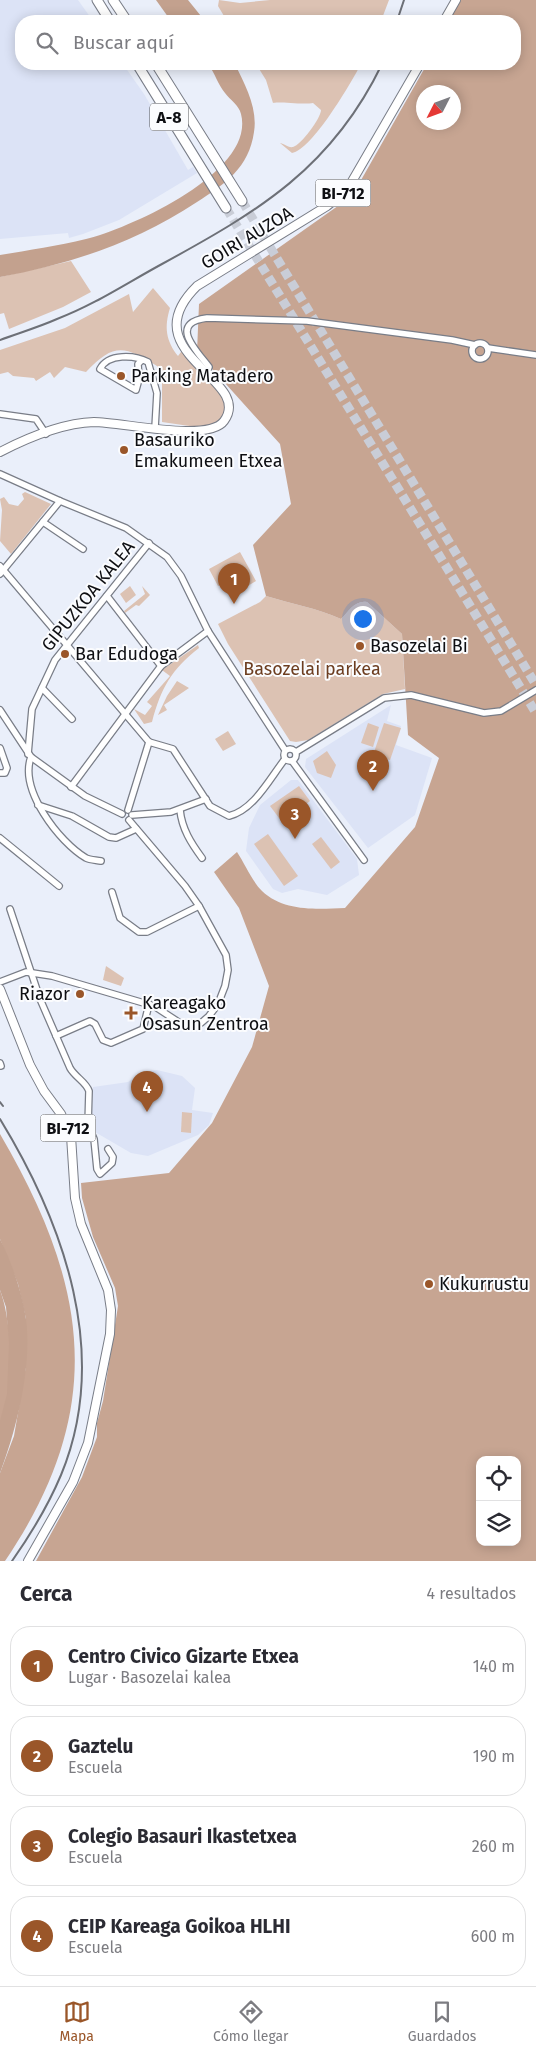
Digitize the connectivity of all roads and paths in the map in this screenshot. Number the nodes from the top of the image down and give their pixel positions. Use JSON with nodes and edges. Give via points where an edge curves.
{"nodes":[{"id":1,"x":96,"y":0,"type":"edge"},
{"id":2,"x":113,"y":0,"type":"edge"},
{"id":3,"x":456,"y":0,"type":"edge"},
{"id":4,"x":106,"y":15,"type":"edge"},
{"id":5,"x":123,"y":15,"type":"edge"},
{"id":6,"x":447,"y":15,"type":"edge"},
{"id":7,"x":141,"y":70,"type":"edge"},
{"id":8,"x":160,"y":70,"type":"edge"},
{"id":9,"x":417,"y":70,"type":"edge"},
{"id":10,"x":242,"y":201,"type":"tunnel mouth"},
{"id":11,"x":224,"y":204,"type":"tunnel mouth"},
{"id":12,"x":475,"y":345,"type":"junction"},
{"id":13,"x":488,"y":348,"type":"junction"},
{"id":14,"x":536,"y":355,"type":"edge"},
{"id":15,"x":142,"y":360,"type":"junction"},
{"id":16,"x":207,"y":373,"type":"junction"},
{"id":17,"x":0,"y":414,"type":"edge"},
{"id":18,"x":155,"y":428,"type":"junction"},
{"id":19,"x":45,"y":431,"type":"junction"},
{"id":20,"x":0,"y":452,"type":"edge"},
{"id":21,"x":0,"y":474,"type":"edge"},
{"id":22,"x":60,"y":501,"type":"junction"},
{"id":23,"x":43,"y":522,"type":"junction"},
{"id":24,"x":149,"y":543,"type":"junction"},
{"id":25,"x":82,"y":549,"type":"dead end"},
{"id":26,"x":1,"y":570,"type":"edge"},
{"id":27,"x":107,"y":596,"type":"junction"},
{"id":28,"x":208,"y":631,"type":"junction"},
{"id":29,"x":66,"y":646,"type":"junction"},
{"id":30,"x":161,"y":666,"type":"junction"},
{"id":31,"x":42,"y":688,"type":"junction"},
{"id":32,"x":536,"y":690,"type":"edge"},
{"id":33,"x":0,"y":712,"type":"edge"},
{"id":34,"x":126,"y":713,"type":"junction"},
{"id":35,"x":72,"y":719,"type":"dead end"},
{"id":36,"x":149,"y":742,"type":"junction"},
{"id":37,"x":0,"y":748,"type":"edge"},
{"id":38,"x":285,"y":750,"type":"junction"},
{"id":39,"x":296,"y":752,"type":"junction"},
{"id":40,"x":29,"y":755,"type":"junction"},
{"id":41,"x":285,"y":759,"type":"junction"},
{"id":42,"x":292,"y":761,"type":"junction"},
{"id":43,"x":0,"y":773,"type":"edge"},
{"id":44,"x":71,"y":787,"type":"junction"},
{"id":45,"x":206,"y":799,"type":"junction"},
{"id":46,"x":38,"y":805,"type":"junction"},
{"id":47,"x":180,"y":810,"type":"junction"},
{"id":48,"x":128,"y":815,"type":"junction"},
{"id":49,"x":136,"y":829,"type":"junction"},
{"id":50,"x":0,"y":838,"type":"edge"},
{"id":51,"x":202,"y":858,"type":"dead end"},
{"id":52,"x":364,"y":860,"type":"dead end"},
{"id":53,"x":101,"y":861,"type":"dead end"},
{"id":54,"x":59,"y":886,"type":"dead end"},
{"id":55,"x":112,"y":892,"type":"dead end"},
{"id":56,"x":199,"y":906,"type":"junction"},
{"id":57,"x":10,"y":909,"type":"dead end"},
{"id":58,"x":32,"y":973,"type":"junction"},
{"id":59,"x":0,"y":982,"type":"edge"},
{"id":60,"x":1,"y":992,"type":"edge"},
{"id":61,"x":149,"y":1004,"type":"junction"},
{"id":62,"x":56,"y":1036,"type":"junction"},
{"id":63,"x":108,"y":1149,"type":"dead end"},
{"id":64,"x":28,"y":1561,"type":"edge"}],
"edges":[{"from":1,"to":4,"type":"highway"},
{"from":2,"to":5,"type":"highway"},
{"from":3,"to":6,"type":"main road"},
{"from":7,"to":11,"type":"highway","number":"A-8"},
{"from":8,"to":10,"type":"highway","number":"A-8"},
{"from":9,"to":16,"type":"main road","name":"GOIRI AUZOA","number":"BI-712","via":[[347,190],[312,216],[197,286],[188,295],[178,312],[176,329],[184,348]]},
{"from":12,"to":13,"type":"street","via":[[482,343]]},
{"from":12,"to":13,"type":"street","via":[[474,355],[480,359],[487,355]]},
{"from":12,"to":16,"type":"street","via":[[307,321],[194,319],[187,331],[188,338],[209,367]]},
{"from":13,"to":14,"type":"street"},
{"from":15,"to":15,"type":"street","via":[[124,356],[109,361],[100,369],[136,390],[138,364]]},
{"from":15,"to":18,"type":"street","via":[[149,364],[154,380]]},
{"from":16,"to":18,"type":"main road","name":"GOIRI AUZOA","number":"BI-712","via":[[224,391],[229,405],[225,419],[214,429],[204,431]]},
{"from":17,"to":19,"type":"street","via":[[36,419]]},
{"from":18,"to":19,"type":"main road","number":"BI-712","via":[[95,422]]},
{"from":19,"to":20,"type":"main road","number":"BI-712"},
{"from":21,"to":22,"type":"street"},
{"from":22,"to":23,"type":"street"},
{"from":22,"to":24,"type":"street","via":[[126,528]]},
{"from":23,"to":25,"type":"street"},
{"from":23,"to":26,"type":"street"},
{"from":24,"to":27,"type":"street","name":"GIPUZKOA KALEA"},
{"from":24,"to":28,"type":"street","via":[[167,557],[181,576]]},
{"from":26,"to":29,"type":"street"},
{"from":27,"to":29,"type":"street","name":"GIPUZKOA KALEA"},
{"from":27,"to":30,"type":"street"},
{"from":28,"to":30,"type":"street"},
{"from":28,"to":38,"type":"street"},
{"from":29,"to":31,"type":"street","name":"GIPUZKOA KALEA","via":[[55,660]]},
{"from":29,"to":34,"type":"street"},
{"from":30,"to":34,"type":"street"},
{"from":31,"to":35,"type":"street"},
{"from":31,"to":40,"type":"street","name":"GIPUZKOA KALEA","via":[[32,709]]},
{"from":32,"to":39,"type":"street","via":[[501,711],[484,713],[411,695],[384,698]]},
{"from":33,"to":40,"type":"street"},
{"from":34,"to":36,"type":"street"},
{"from":34,"to":44,"type":"street"},
{"from":36,"to":45,"type":"street","via":[[169,746],[179,754]]},
{"from":36,"to":48,"type":"street"},
{"from":37,"to":43,"type":"street","via":[[7,768],[5,773]]},
{"from":38,"to":39,"type":"street"},
{"from":38,"to":41,"type":"street"},
{"from":39,"to":42,"type":"street"},
{"from":40,"to":44,"type":"street"},
{"from":40,"to":46,"type":"street","name":"GIPUZKOA KALEA"},
{"from":41,"to":42,"type":"street"},
{"from":41,"to":45,"type":"street","via":[[240,813],[229,816],[217,811]]},
{"from":42,"to":52,"type":"street"},
{"from":44,"to":48,"type":"street"},
{"from":45,"to":47,"type":"street"},
{"from":46,"to":49,"type":"street","via":[[72,816],[116,838]]},
{"from":46,"to":53,"type":"street","via":[[86,858]]},
{"from":47,"to":48,"type":"street"},
{"from":47,"to":51,"type":"street","via":[[188,838]]},
{"from":48,"to":49,"type":"street"},
{"from":49,"to":56,"type":"street","via":[[170,866]]},
{"from":50,"to":54,"type":"street"},
{"from":55,"to":56,"type":"street","via":[[120,918],[138,932],[147,932]]},
{"from":56,"to":61,"type":"street","via":[[228,962],[225,986],[218,1004],[201,1023],[192,1023],[180,1022]]},
{"from":57,"to":58,"type":"street"},
{"from":58,"to":59,"type":"street","via":[[26,972]]},
{"from":58,"to":61,"type":"street","via":[[61,978]]},
{"from":58,"to":62,"type":"street"},
{"from":60,"to":64,"type":"main road","number":"BI-712","via":[[30,1065],[71,1136],[80,1224],[106,1284],[111,1310],[110,1334],[88,1443],[73,1482]]},
{"from":61,"to":62,"type":"street","via":[[143,1029],[111,1043],[103,1040],[90,1021]]},
{"from":62,"to":63,"type":"street","via":[[74,1076],[88,1086],[88,1125],[100,1174],[112,1163],[113,1157]]}]}
